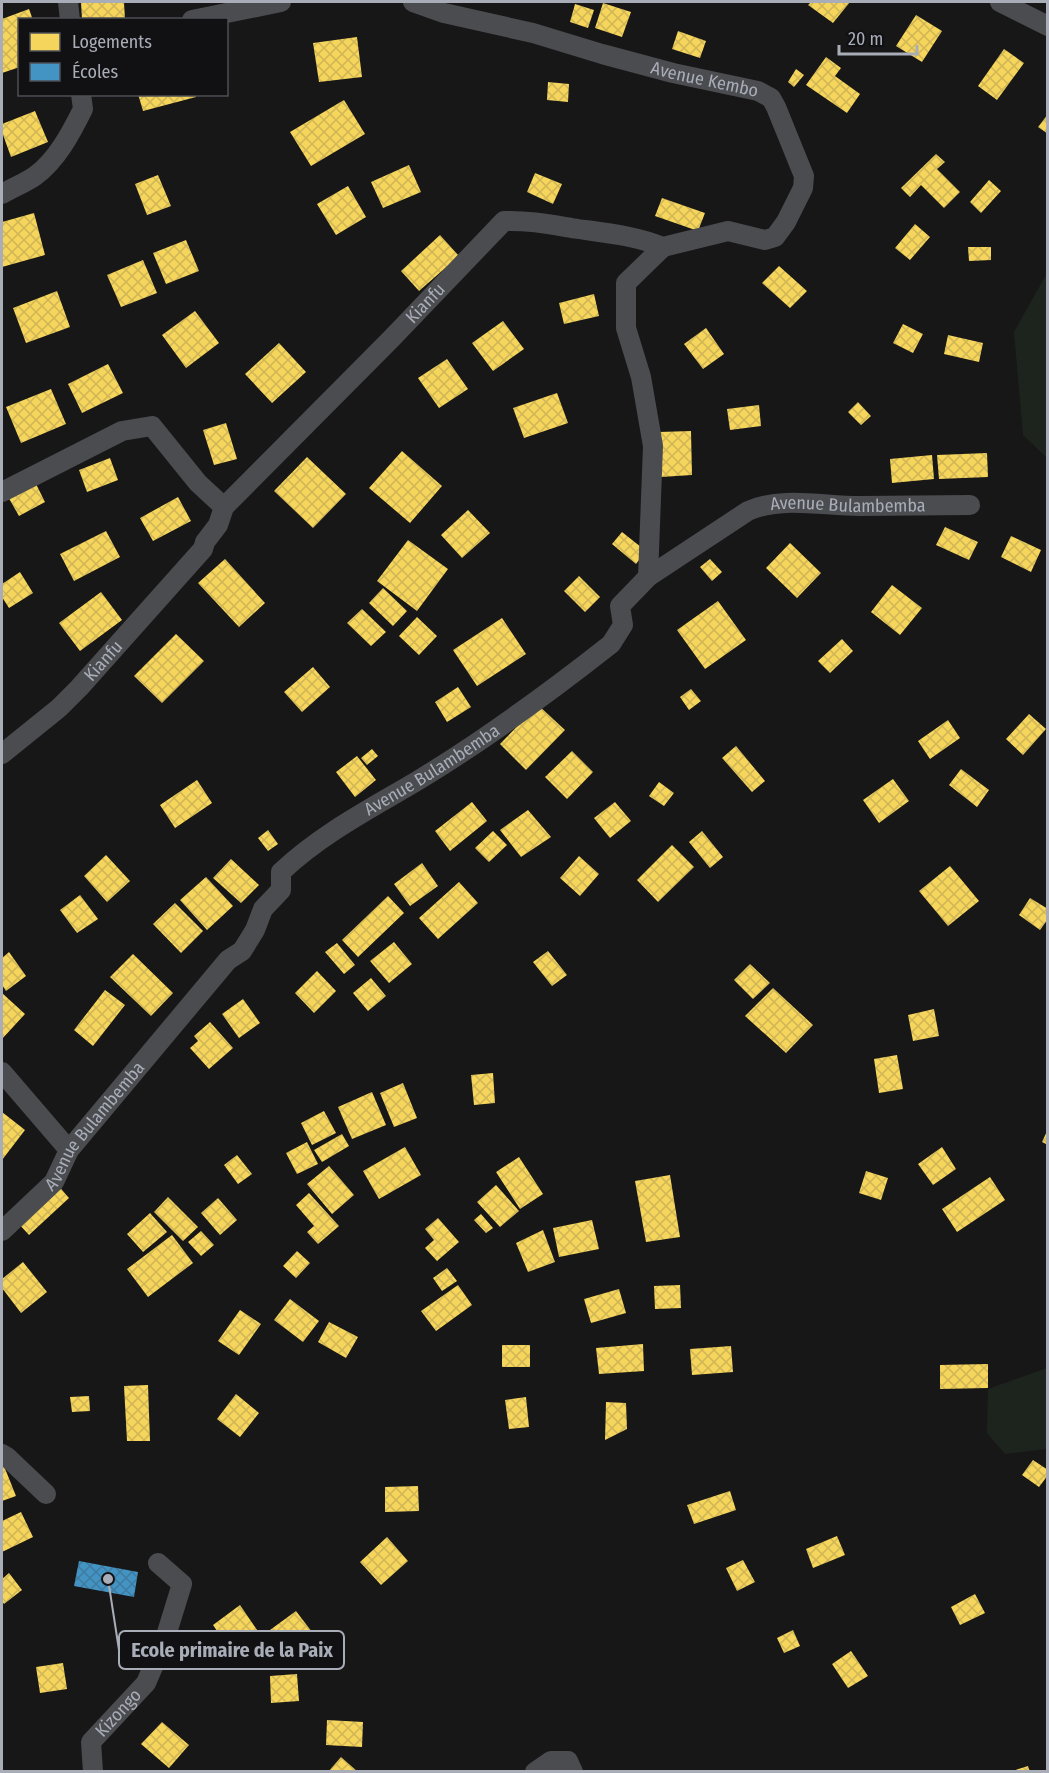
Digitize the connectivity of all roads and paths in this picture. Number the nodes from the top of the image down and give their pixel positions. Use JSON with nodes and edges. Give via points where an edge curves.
{"nodes":[{"id":1,"x":68,"y":2,"type":"edge"},
{"id":2,"x":281,"y":2,"type":"edge"},
{"id":3,"x":413,"y":2,"type":"edge"},
{"id":4,"x":1000,"y":2,"type":"edge"},
{"id":5,"x":70,"y":18,"type":"edge"},
{"id":6,"x":202,"y":18,"type":"edge"},
{"id":7,"x":1047,"y":26,"type":"edge"},
{"id":8,"x":81,"y":96,"type":"edge"},
{"id":9,"x":2,"y":194,"type":"edge"},
{"id":10,"x":663,"y":247,"type":"junction"},
{"id":11,"x":2,"y":492,"type":"edge"},
{"id":12,"x":970,"y":504,"type":"dead end"},
{"id":13,"x":224,"y":507,"type":"junction"},
{"id":14,"x":648,"y":577,"type":"junction"},
{"id":15,"x":2,"y":754,"type":"edge"},
{"id":16,"x":2,"y":1072,"type":"edge"},
{"id":17,"x":69,"y":1150,"type":"junction"},
{"id":18,"x":2,"y":1231,"type":"edge"},
{"id":19,"x":2,"y":1454,"type":"edge"},
{"id":20,"x":46,"y":1494,"type":"dead end"},
{"id":21,"x":158,"y":1563,"type":"dead end"},
{"id":22,"x":93,"y":1772,"type":"edge"},
{"id":23,"x":535,"y":1772,"type":"edge"},
{"id":24,"x":573,"y":1772,"type":"edge"}],
"edges":[{"from":1,"to":5,"type":"street"},
{"from":2,"to":6,"type":"street"},
{"from":3,"to":10,"type":"street","name":"Avenue Kembo","via":[[653,68],[758,91],[771,98],[804,176],[803,188],[786,222],[775,237],[765,240],[728,231]]},
{"from":4,"to":7,"type":"street"},
{"from":8,"to":9,"type":"street","via":[[83,108],[60,150],[34,177]]},
{"from":10,"to":13,"type":"street","name":"Kianfu","via":[[621,235],[523,220],[504,221]]},
{"from":10,"to":14,"type":"street","via":[[626,283],[626,328],[641,377],[653,446]]},
{"from":11,"to":13,"type":"street","via":[[122,431],[152,426],[198,483]]},
{"from":12,"to":14,"type":"street","name":"Avenue Bulambemba","via":[[761,505]]},
{"from":13,"to":15,"type":"street","name":"Kianfu","via":[[203,549],[79,688]]},
{"from":14,"to":17,"type":"street","name":"Avenue Bulambemba","via":[[620,606],[623,626],[611,644],[474,745],[295,858],[281,872],[280,890],[264,909],[242,951],[228,960]]},
{"from":16,"to":17,"type":"street"},
{"from":17,"to":18,"type":"street","name":"Avenue Bulambemba","via":[[54,1182]]},
{"from":19,"to":20,"type":"street"},
{"from":21,"to":22,"type":"street","name":"Kizongo","via":[[182,1584],[169,1628],[146,1683],[91,1742]]},
{"from":23,"to":24,"type":"street","via":[[551,1761],[568,1761]]}]}
